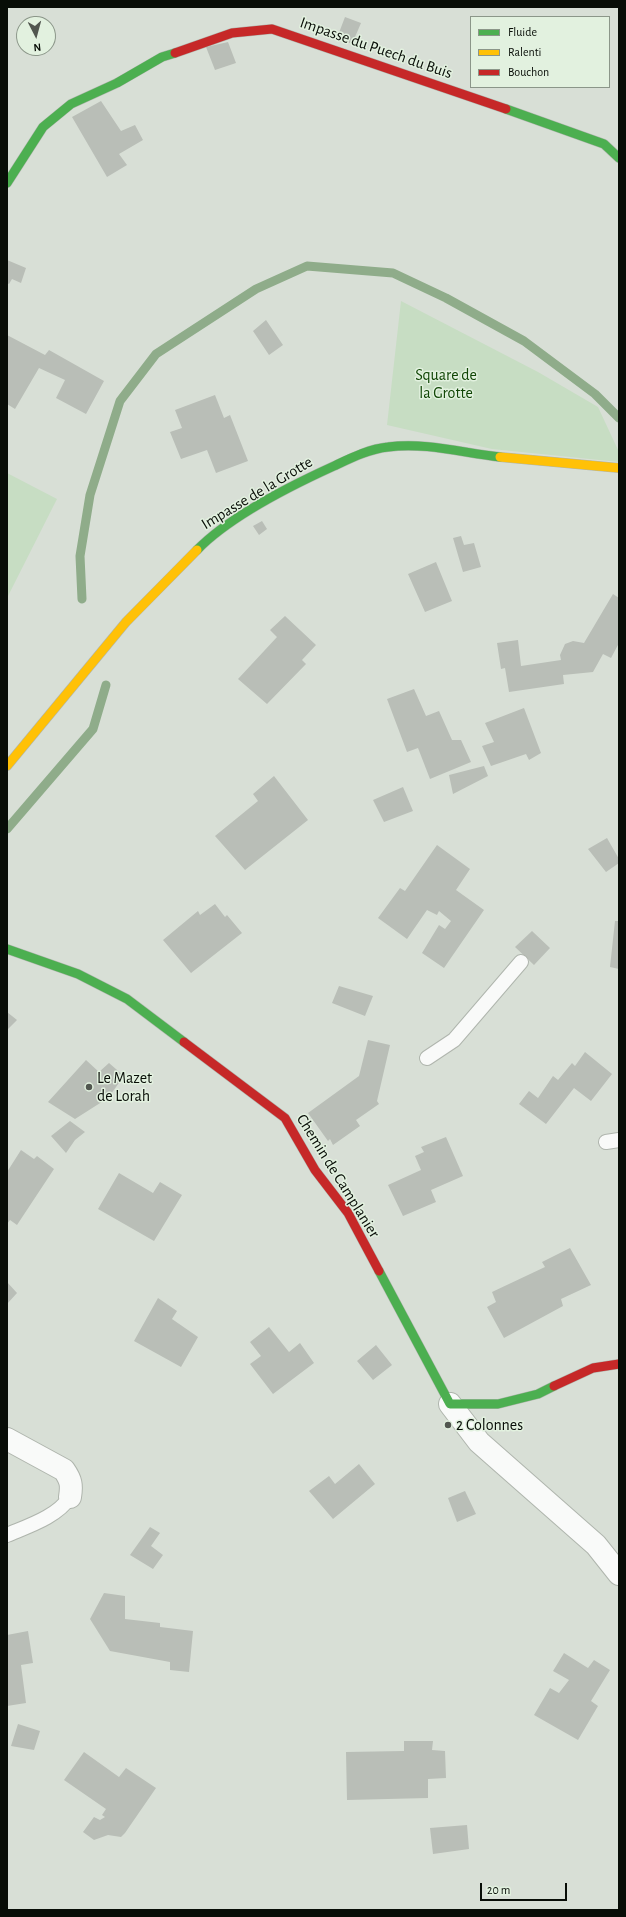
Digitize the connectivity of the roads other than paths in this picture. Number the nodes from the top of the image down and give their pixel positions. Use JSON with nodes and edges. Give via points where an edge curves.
{"nodes":[{"id":1,"x":619,"y":158,"type":"edge"},
{"id":2,"x":7,"y":183,"type":"edge"},
{"id":3,"x":619,"y":468,"type":"edge"},
{"id":4,"x":7,"y":766,"type":"edge"},
{"id":5,"x":7,"y":949,"type":"edge"},
{"id":6,"x":520,"y":962,"type":"dead end"},
{"id":7,"x":427,"y":1058,"type":"dead end"},
{"id":8,"x":619,"y":1364,"type":"edge"},
{"id":9,"x":450,"y":1404,"type":"junction"},
{"id":10,"x":7,"y":1439,"type":"edge"},
{"id":11,"x":70,"y":1497,"type":"joint"},
{"id":12,"x":7,"y":1535,"type":"edge"},
{"id":13,"x":619,"y":1574,"type":"edge"}],
"edges":[{"from":1,"to":2,"type":"street","name":"Impasse du Puech du Buis","via":[[604,144],[272,29],[232,33],[162,57],[117,83],[71,104],[43,127]]},
{"from":3,"to":4,"type":"street","name":"Impasse de la Grotte","via":[[492,456],[428,446],[388,448],[363,453],[305,479],[256,506],[206,540],[126,622]]},
{"from":5,"to":9,"type":"street","name":"Chemin de Camplanier","via":[[78,974],[127,999],[285,1118],[315,1170],[348,1213]]},
{"from":6,"to":7,"type":"lane","via":[[454,1040]]},
{"from":8,"to":9,"type":"street","via":[[593,1368],[538,1394],[498,1404]]},
{"from":9,"to":13,"type":"street","via":[[478,1442],[596,1545]]},
{"from":10,"to":11,"type":"street","via":[[64,1470],[70,1478],[72,1487]]},
{"from":11,"to":12,"type":"lane","via":[[64,1505],[40,1521]]}]}
